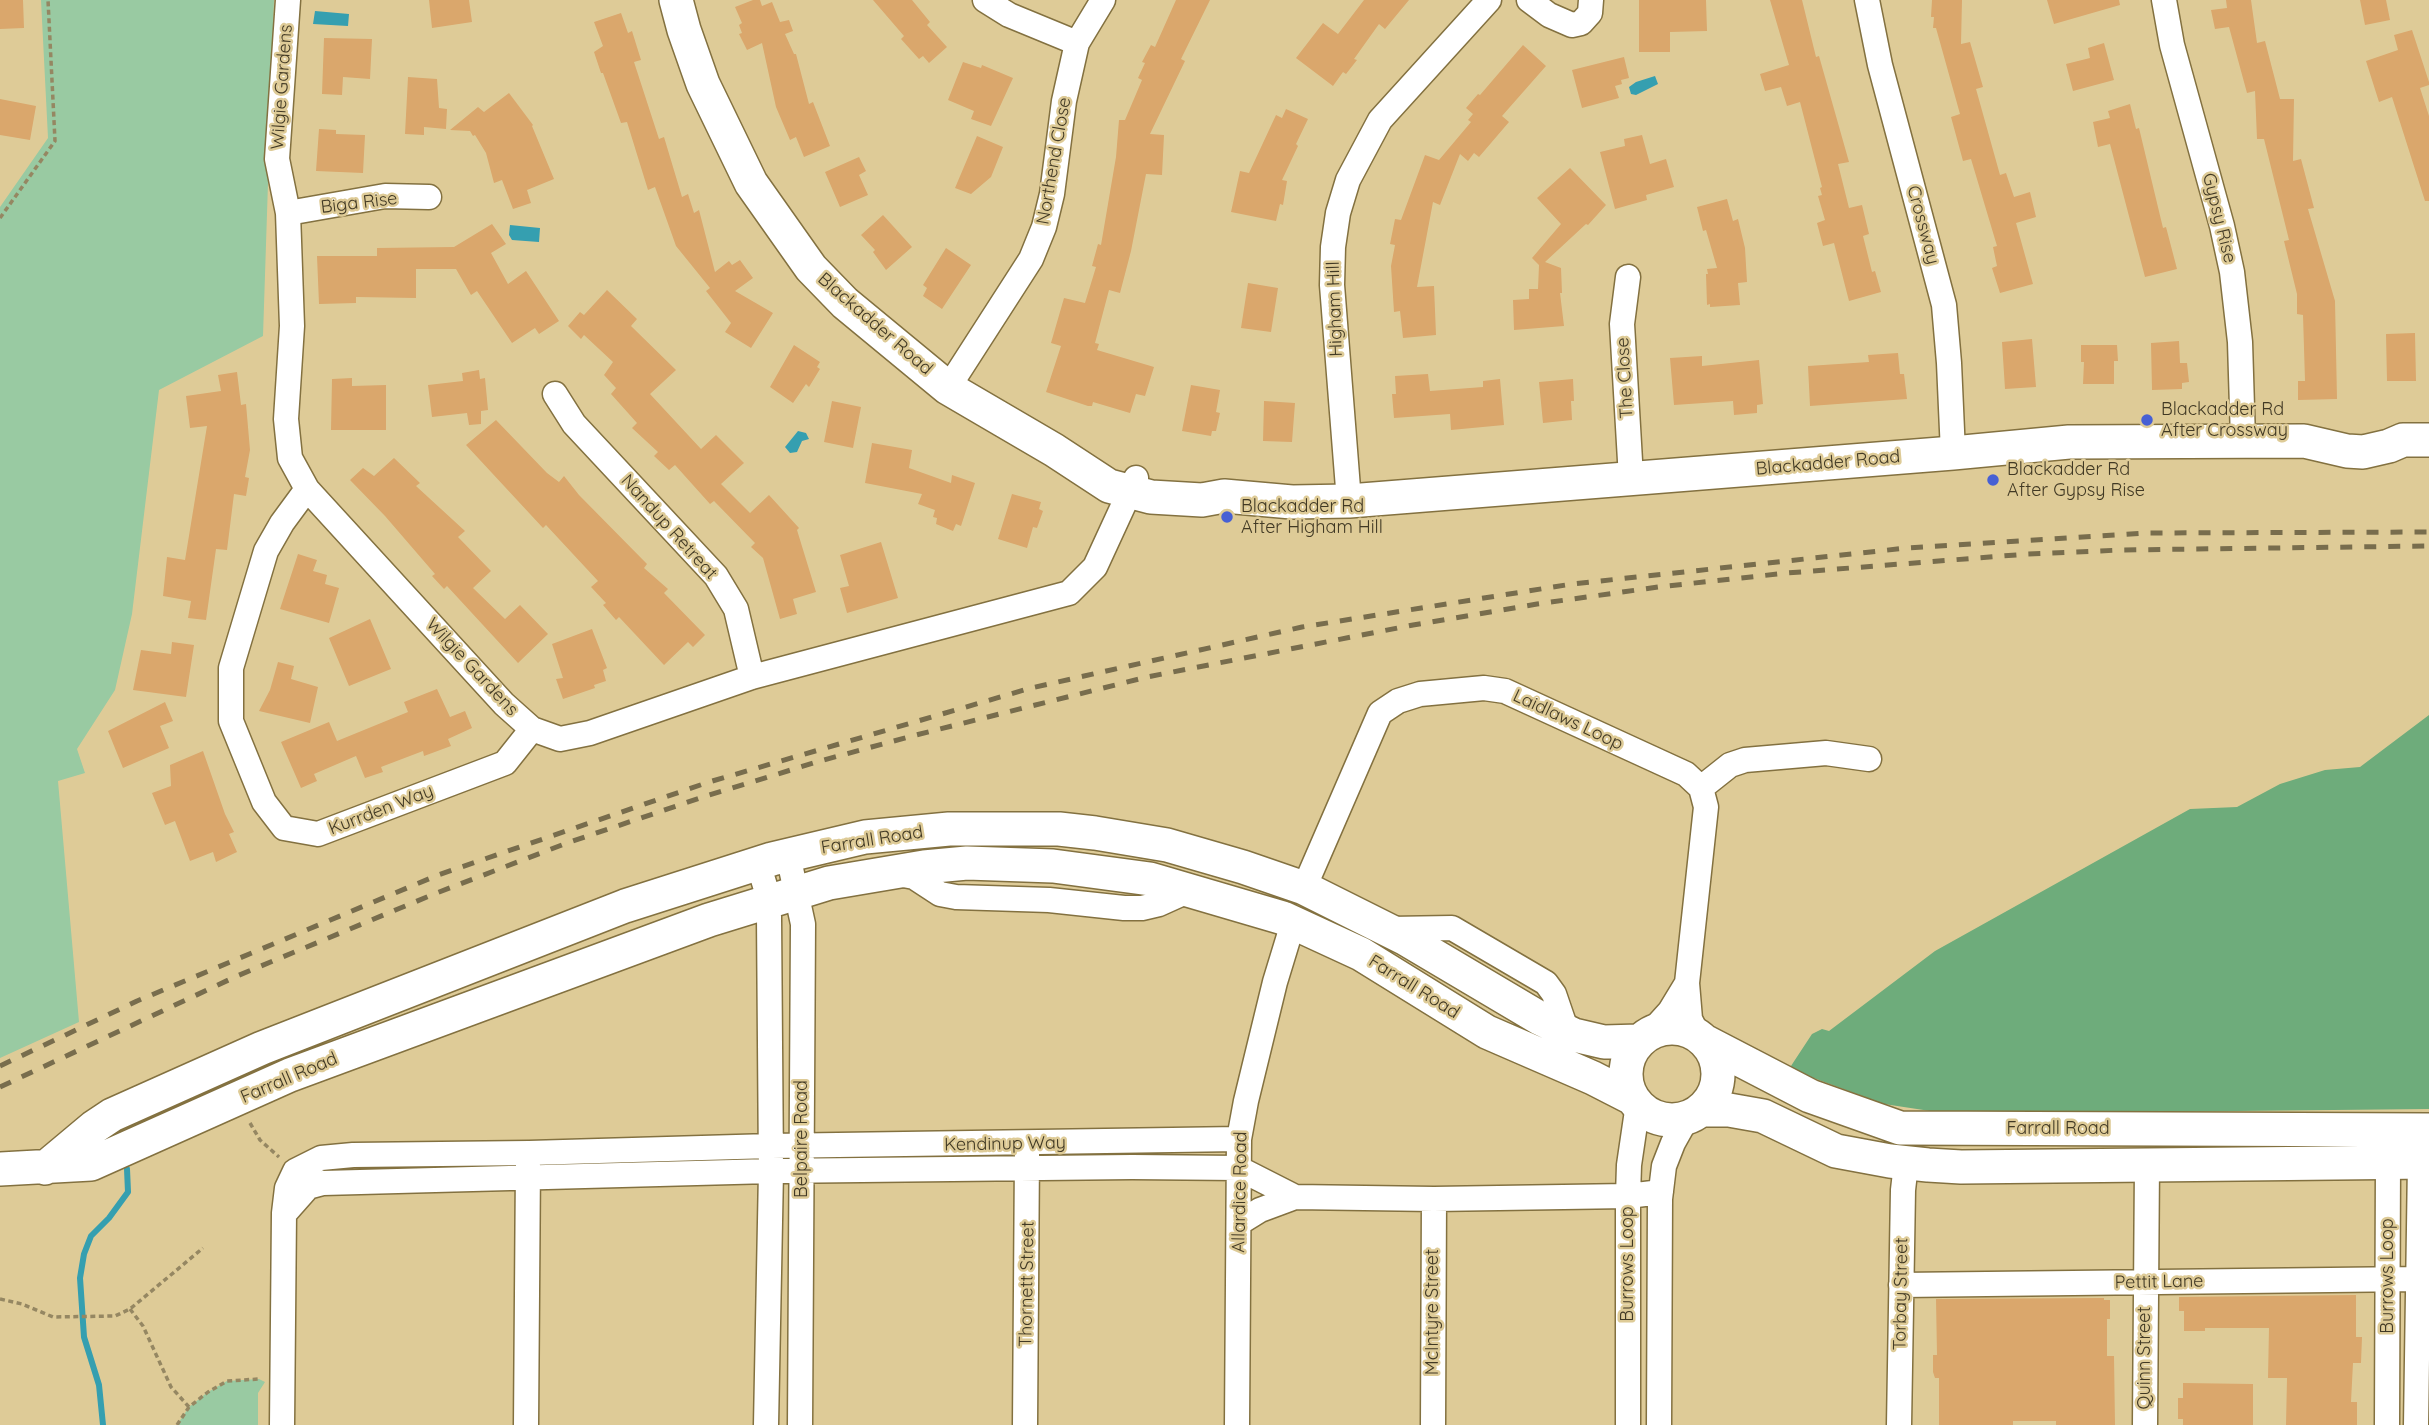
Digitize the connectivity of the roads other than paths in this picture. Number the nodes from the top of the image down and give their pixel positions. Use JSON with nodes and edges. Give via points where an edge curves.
{"nodes":[{"id":1,"x":289,"y":0,"type":"edge"},
{"id":2,"x":676,"y":0,"type":"edge"},
{"id":3,"x":985,"y":0,"type":"edge"},
{"id":4,"x":1103,"y":0,"type":"edge"},
{"id":5,"x":1489,"y":0,"type":"edge"},
{"id":6,"x":1529,"y":0,"type":"edge"},
{"id":7,"x":1591,"y":0,"type":"edge"},
{"id":8,"x":1867,"y":0,"type":"edge"},
{"id":9,"x":2164,"y":0,"type":"edge"},
{"id":10,"x":1077,"y":43,"type":"junction"},
{"id":11,"x":429,"y":197,"type":"dead end"},
{"id":12,"x":288,"y":213,"type":"junction"},
{"id":13,"x":1628,"y":277,"type":"dead end"},
{"id":14,"x":948,"y":388,"type":"junction"},
{"id":15,"x":555,"y":394,"type":"dead end"},
{"id":16,"x":2243,"y":440,"type":"junction"},
{"id":17,"x":2429,"y":440,"type":"edge"},
{"id":18,"x":1953,"y":453,"type":"junction"},
{"id":19,"x":1631,"y":478,"type":"junction"},
{"id":20,"x":1133,"y":485,"type":"junction"},
{"id":21,"x":307,"y":489,"type":"junction"},
{"id":22,"x":1349,"y":501,"type":"junction"},
{"id":23,"x":752,"y":677,"type":"junction"},
{"id":24,"x":531,"y":729,"type":"junction"},
{"id":25,"x":1869,"y":759,"type":"dead end"},
{"id":26,"x":1701,"y":788,"type":"junction"},
{"id":27,"x":773,"y":859,"type":"junction"},
{"id":28,"x":1304,"y":888,"type":"junction"},
{"id":29,"x":782,"y":897,"type":"junction"},
{"id":30,"x":1293,"y":923,"type":"junction"},
{"id":31,"x":1687,"y":983,"type":"junction"},
{"id":32,"x":533,"y":985,"type":"junction"},
{"id":33,"x":368,"y":1007,"type":"junction"},
{"id":34,"x":1645,"y":1037,"type":"junction"},
{"id":35,"x":1703,"y":1040,"type":"junction"},
{"id":36,"x":1635,"y":1101,"type":"junction"},
{"id":37,"x":1694,"y":1114,"type":"junction"},
{"id":38,"x":2412,"y":1130,"type":"edge"},
{"id":39,"x":1239,"y":1139,"type":"junction"},
{"id":40,"x":1132,"y":1142,"type":"junction"},
{"id":41,"x":1027,"y":1144,"type":"junction"},
{"id":42,"x":771,"y":1146,"type":"junction"},
{"id":43,"x":910,"y":1157,"type":"junction"},
{"id":44,"x":802,"y":1158,"type":"junction"},
{"id":45,"x":2412,"y":1162,"type":"edge"},
{"id":46,"x":1906,"y":1164,"type":"junction"},
{"id":47,"x":2147,"y":1164,"type":"junction"},
{"id":48,"x":528,"y":1166,"type":"junction"},
{"id":49,"x":1132,"y":1167,"type":"junction"},
{"id":50,"x":45,"y":1168,"type":"junction"},
{"id":51,"x":1238,"y":1168,"type":"junction"},
{"id":52,"x":0,"y":1169,"type":"edge"},
{"id":53,"x":1027,"y":1170,"type":"junction"},
{"id":54,"x":771,"y":1171,"type":"junction"},
{"id":55,"x":1661,"y":1192,"type":"junction"},
{"id":56,"x":1628,"y":1196,"type":"junction"},
{"id":57,"x":1295,"y":1197,"type":"junction"},
{"id":58,"x":1434,"y":1199,"type":"junction"},
{"id":59,"x":1239,"y":1223,"type":"junction"},
{"id":60,"x":2388,"y":1279,"type":"junction"},
{"id":61,"x":2416,"y":1279,"type":"junction"},
{"id":62,"x":2146,"y":1282,"type":"junction"},
{"id":63,"x":1901,"y":1285,"type":"junction"},
{"id":64,"x":1659,"y":1348,"type":"junction"},
{"id":65,"x":1628,"y":1350,"type":"junction"},
{"id":66,"x":2387,"y":1399,"type":"junction"},
{"id":67,"x":2416,"y":1400,"type":"junction"},
{"id":68,"x":282,"y":1425,"type":"edge"},
{"id":69,"x":526,"y":1425,"type":"edge"},
{"id":70,"x":766,"y":1425,"type":"edge"},
{"id":71,"x":800,"y":1425,"type":"edge"},
{"id":72,"x":1025,"y":1425,"type":"edge"},
{"id":73,"x":1237,"y":1425,"type":"edge"},
{"id":74,"x":1433,"y":1425,"type":"edge"},
{"id":75,"x":1628,"y":1425,"type":"edge"},
{"id":76,"x":1659,"y":1425,"type":"edge"},
{"id":77,"x":1899,"y":1425,"type":"edge"},
{"id":78,"x":2145,"y":1425,"type":"edge"},
{"id":79,"x":2386,"y":1425,"type":"edge"},
{"id":80,"x":2416,"y":1425,"type":"edge"}],
"edges":[{"from":1,"to":12,"type":"street","name":"Wilgie Gardens","via":[[277,159]]},
{"from":2,"to":14,"type":"main road","name":"Blackadder Road","via":[[703,84],[751,183],[785,233],[845,303]]},
{"from":3,"to":10,"type":"street"},
{"from":4,"to":10,"type":"street","name":"Northend Close"},
{"from":5,"to":22,"type":"street","name":"Higham Hill","via":[[1380,120],[1348,180],[1338,214],[1332,285]]},
{"from":6,"to":7,"type":"street","via":[[1572,25],[1590,13]]},
{"from":8,"to":18,"type":"street","name":"Crossway","via":[[1944,305]]},
{"from":9,"to":16,"type":"street","name":"Gypsy Rise","via":[[2232,272]]},
{"from":10,"to":14,"type":"street","name":"Northend Close","via":[[1044,227],[1031,259]]},
{"from":11,"to":12,"type":"street","name":"Biga Rise","via":[[385,196]]},
{"from":12,"to":21,"type":"street","name":"Wilgie Gardens","via":[[292,326],[286,419],[290,458]]},
{"from":13,"to":19,"type":"street","name":"The Close","via":[[1622,324]]},
{"from":14,"to":20,"type":"main road","name":"Blackadder Road","via":[[1054,450],[1081,453]]},
{"from":15,"to":23,"type":"street","name":"Nandup Retreat","via":[[574,424],[716,576],[736,609]]},
{"from":16,"to":17,"type":"main road","name":"Blackadder Road","via":[[2304,441],[2363,452],[2403,440]]},
{"from":16,"to":18,"type":"main road","name":"Blackadder Road","via":[[2070,442]]},
{"from":18,"to":19,"type":"main road","name":"Blackadder Road"},
{"from":19,"to":22,"type":"main road","name":"Blackadder Road"},
{"from":20,"to":22,"type":"main road","name":"Blackadder Road","via":[[1205,486],[1224,496],[1292,502]]},
{"from":20,"to":23,"type":"street","name":"Wilgie Gardens","via":[[1095,567],[1069,593]]},
{"from":21,"to":24,"type":"street","name":"Wilgie Gardens"},
{"from":21,"to":24,"type":"street","name":"Kurrden Way","via":[[266,551],[231,668],[232,721],[264,802],[284,828],[318,834],[505,763]]},
{"from":23,"to":24,"type":"street","name":"Wilgie Gardens","via":[[590,733],[560,739]]},
{"from":25,"to":26,"type":"street","via":[[1826,753],[1745,760],[1730,765]]},
{"from":26,"to":28,"type":"street","name":"Laidlaws Loop","via":[[1686,775],[1505,691],[1484,688],[1420,694],[1381,713]]},
{"from":26,"to":31,"type":"street","via":[[1706,807]]},
{"from":27,"to":28,"type":"main road","name":"Farrall Road","via":[[865,837],[949,829],[1059,829],[1167,845]]},
{"from":27,"to":29,"type":"street","name":"Belpaire Road"},
{"from":27,"to":33,"type":"main road","name":"Farrall Road","via":[[625,906]]},
{"from":28,"to":34,"type":"main road","name":"Farrall Road","via":[[1567,1032],[1604,1042]]},
{"from":29,"to":30,"type":"main road","name":"Farrall Road","via":[[829,883],[967,863],[1052,866],[1150,879]]},
{"from":29,"to":32,"type":"main road","name":"Farrall Road"},
{"from":29,"to":42,"type":"street","name":"Belpaire Road"},
{"from":29,"to":44,"type":"street","name":"Belpaire Road","via":[[803,924]]},
{"from":30,"to":36,"type":"main road","name":"Farrall Road","via":[[1361,954],[1487,1032]]},
{"from":30,"to":39,"type":"street","name":"Allardice Road"},
{"from":31,"to":34,"type":"street","via":[[1670,1011]]},
{"from":31,"to":35,"type":"street","via":[[1690,1019]]},
{"from":32,"to":33,"type":"main road","name":"Farrall Road","via":[[492,986],[388,1023],[373,1021]]},
{"from":32,"to":50,"type":"main road","name":"Farrall Road","via":[[290,1075],[100,1161]]},
{"from":33,"to":50,"type":"main road","name":"Farrall Road","via":[[262,1048],[113,1115]]},
{"from":34,"to":35,"type":"main road","via":[[1665,1028],[1680,1028]]},
{"from":34,"to":36,"type":"main road","via":[[1630,1053],[1626,1067],[1626,1083]]},
{"from":35,"to":37,"type":"main road","via":[[1714,1054],[1718,1084],[1712,1098]]},
{"from":35,"to":38,"type":"main road","name":"Farrall Road","via":[[1810,1096],[1900,1128]]},
{"from":36,"to":37,"type":"main road","via":[[1656,1118],[1672,1121]]},
{"from":36,"to":56,"type":"street","name":"Burrows Loop"},
{"from":37,"to":46,"type":"main road","name":"Farrall Road","via":[[1729,1110],[1763,1116],[1836,1151]]},
{"from":37,"to":55,"type":"street","name":"Burrows Loop","via":[[1672,1143]]},
{"from":38,"to":45,"type":"street","name":"Burrows Loop"},
{"from":39,"to":40,"type":"street","name":"Kendinup Way"},
{"from":39,"to":51,"type":"street","name":"Allardice Road"},
{"from":40,"to":41,"type":"street","name":"Kendinup Way"},
{"from":40,"to":49,"type":"street"},
{"from":41,"to":43,"type":"street","name":"Kendinup Way"},
{"from":41,"to":53,"type":"street","name":"Thornett Street"},
{"from":42,"to":44,"type":"street","name":"Kendinup Way"},
{"from":42,"to":48,"type":"street","name":"Kendinup Way"},
{"from":42,"to":54,"type":"street","name":"Belpaire Road"},
{"from":43,"to":44,"type":"street","name":"Kendinup Way"},
{"from":43,"to":53,"type":"street","name":"Kendinup Way"},
{"from":44,"to":54,"type":"street","name":"Kendinup Way"},
{"from":44,"to":71,"type":"street","name":"Belpaire Road"},
{"from":45,"to":47,"type":"main road","name":"Farrall Road"},
{"from":45,"to":60,"type":"street","name":"Burrows Loop"},
{"from":45,"to":61,"type":"street","name":"Burrows Loop"},
{"from":46,"to":47,"type":"main road","name":"Farrall Road"},
{"from":46,"to":63,"type":"street","name":"Torbay Street"},
{"from":47,"to":62,"type":"street","name":"Quinn Street"},
{"from":48,"to":54,"type":"street","name":"Kendinup Way"},
{"from":48,"to":68,"type":"street","via":[[353,1155],[321,1158],[295,1171],[284,1213]]},
{"from":48,"to":69,"type":"street"},
{"from":49,"to":51,"type":"street","name":"Kendinup Way"},
{"from":49,"to":53,"type":"street","name":"Kendinup Way"},
{"from":50,"to":52,"type":"main road","name":"Farrall Road"},
{"from":51,"to":57,"type":"street"},
{"from":51,"to":59,"type":"street","name":"Allardice Road"},
{"from":53,"to":72,"type":"street","name":"Thornett Street"},
{"from":54,"to":70,"type":"street","name":"Belpaire Road"},
{"from":55,"to":56,"type":"street"},
{"from":55,"to":64,"type":"street","name":"Burrows Loop"},
{"from":56,"to":58,"type":"street"},
{"from":56,"to":65,"type":"street","name":"Burrows Loop"},
{"from":57,"to":58,"type":"street"},
{"from":57,"to":59,"type":"street"},
{"from":58,"to":74,"type":"street","name":"McIntyre Street"},
{"from":59,"to":73,"type":"street","name":"Allardice Road"},
{"from":60,"to":61,"type":"street","name":"Pettit Lane"},
{"from":60,"to":62,"type":"street","name":"Pettit Lane"},
{"from":60,"to":66,"type":"street","name":"Burrows Loop"},
{"from":61,"to":67,"type":"street","name":"Burrows Loop"},
{"from":62,"to":63,"type":"street","name":"Pettit Lane"},
{"from":62,"to":78,"type":"street","name":"Quinn Street"},
{"from":63,"to":77,"type":"street","name":"Torbay Street"},
{"from":64,"to":65,"type":"street"},
{"from":64,"to":76,"type":"street","name":"Burrows Loop"},
{"from":65,"to":75,"type":"street","name":"Burrows Loop"},
{"from":66,"to":67,"type":"street"},
{"from":66,"to":79,"type":"street","name":"Burrows Loop"},
{"from":67,"to":80,"type":"street","name":"Burrows Loop"}]}
